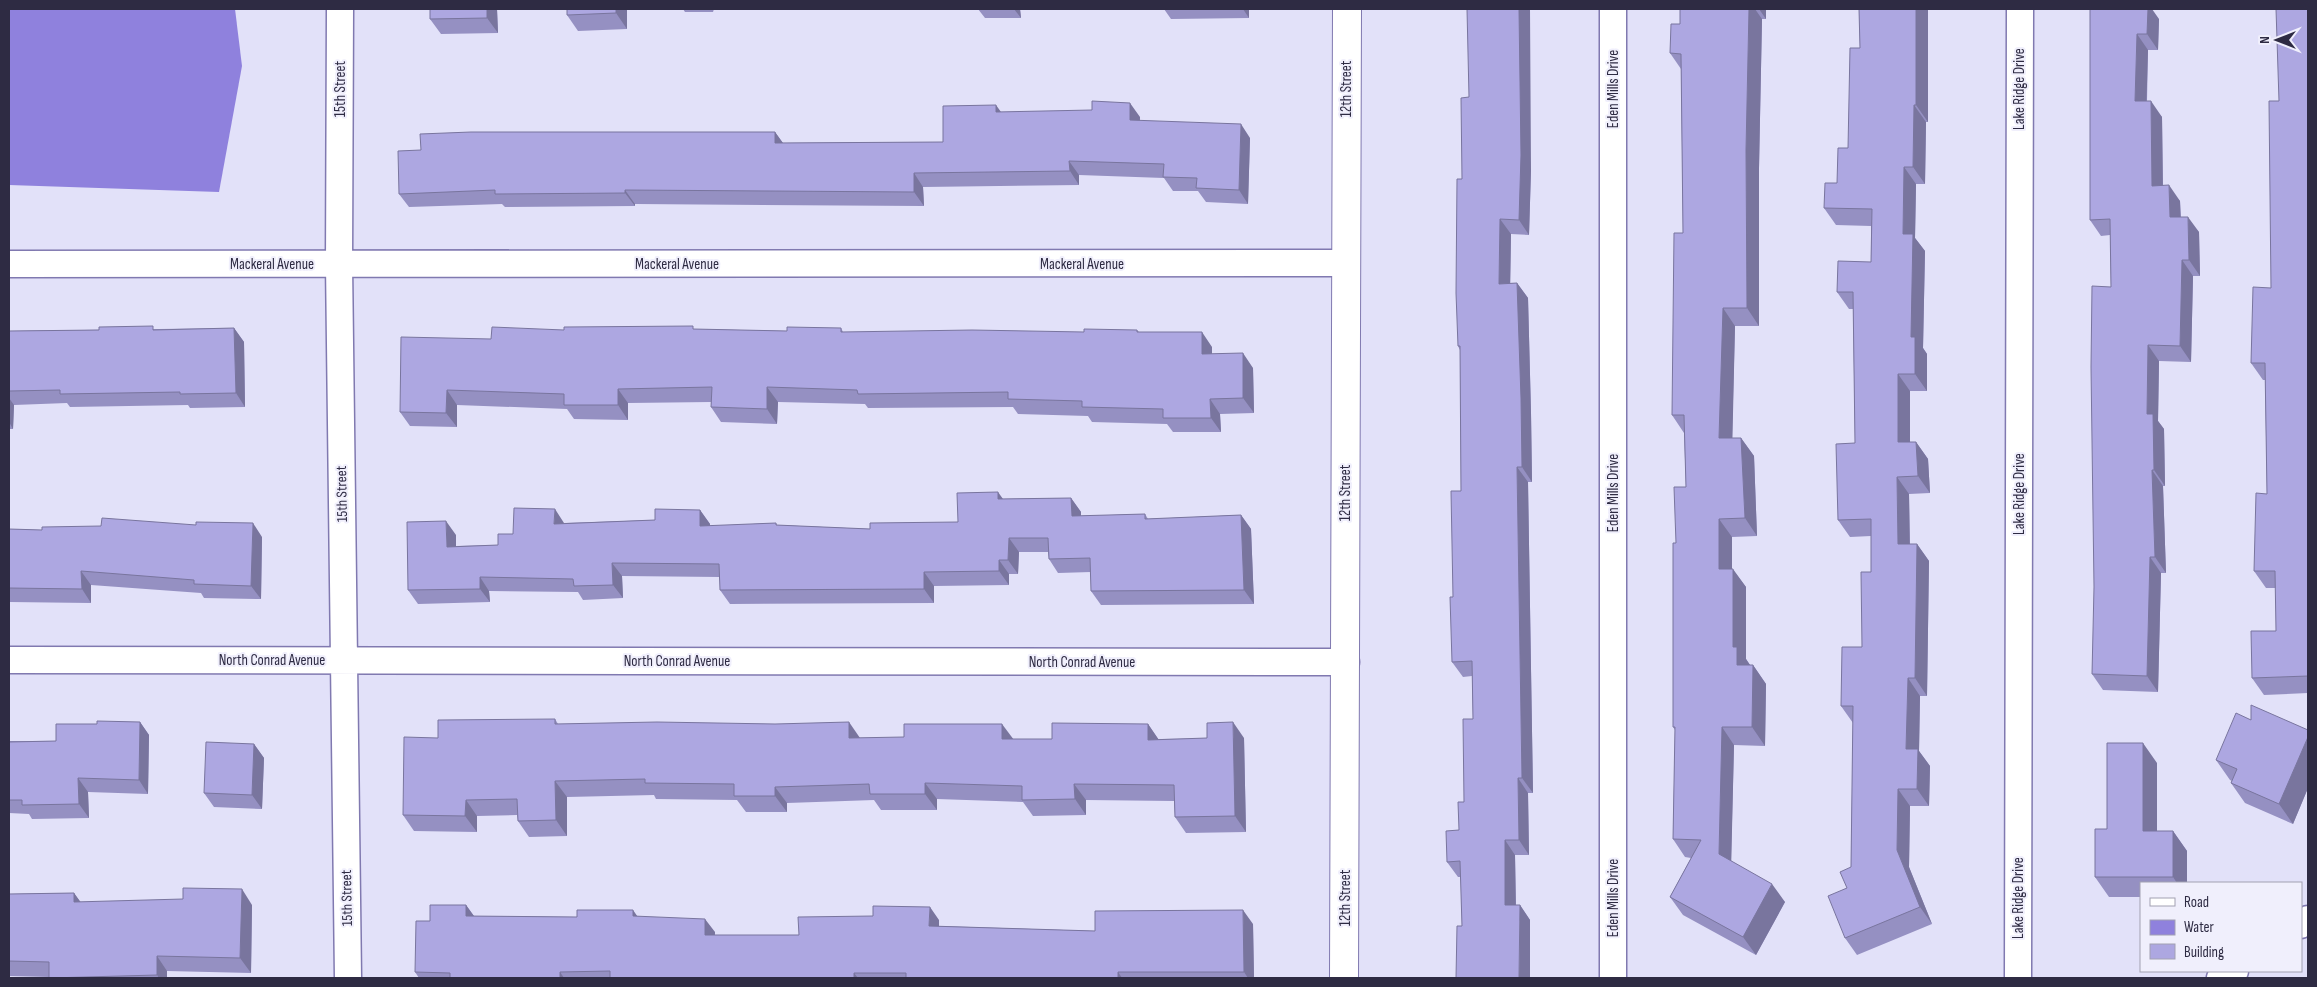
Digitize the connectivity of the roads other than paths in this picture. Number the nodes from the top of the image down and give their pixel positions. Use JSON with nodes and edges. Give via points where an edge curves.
{"nodes":[{"id":1,"x":340,"y":9,"type":"edge"},
{"id":2,"x":1346,"y":9,"type":"edge"},
{"id":3,"x":1613,"y":9,"type":"edge"},
{"id":4,"x":2020,"y":9,"type":"edge"},
{"id":5,"x":1345,"y":263,"type":"junction"},
{"id":6,"x":9,"y":264,"type":"edge"},
{"id":7,"x":339,"y":264,"type":"junction"},
{"id":8,"x":9,"y":660,"type":"edge"},
{"id":9,"x":344,"y":660,"type":"junction"},
{"id":10,"x":1346,"y":662,"type":"junction"},
{"id":11,"x":2233,"y":972,"type":"edge"},
{"id":12,"x":348,"y":978,"type":"edge"},
{"id":13,"x":1344,"y":978,"type":"edge"},
{"id":14,"x":1613,"y":978,"type":"edge"},
{"id":15,"x":2018,"y":978,"type":"edge"},
{"id":16,"x":2220,"y":978,"type":"edge"}],
"edges":[{"from":1,"to":7,"type":"street","name":"15th Street"},
{"from":2,"to":5,"type":"street","name":"12th Street"},
{"from":3,"to":14,"type":"street","name":"Eden Mills Drive"},
{"from":4,"to":15,"type":"street","name":"Lake Ridge Drive"},
{"from":5,"to":7,"type":"street","name":"Mackeral Avenue"},
{"from":5,"to":10,"type":"street","name":"12th Street"},
{"from":6,"to":7,"type":"street","name":"Mackeral Avenue"},
{"from":7,"to":9,"type":"street","name":"15th Street"},
{"from":8,"to":9,"type":"street","name":"North Conrad Avenue"},
{"from":9,"to":10,"type":"street","name":"North Conrad Avenue"},
{"from":9,"to":12,"type":"street","name":"15th Street"},
{"from":10,"to":13,"type":"street","name":"12th Street"},
{"from":11,"to":16,"type":"street"}]}
